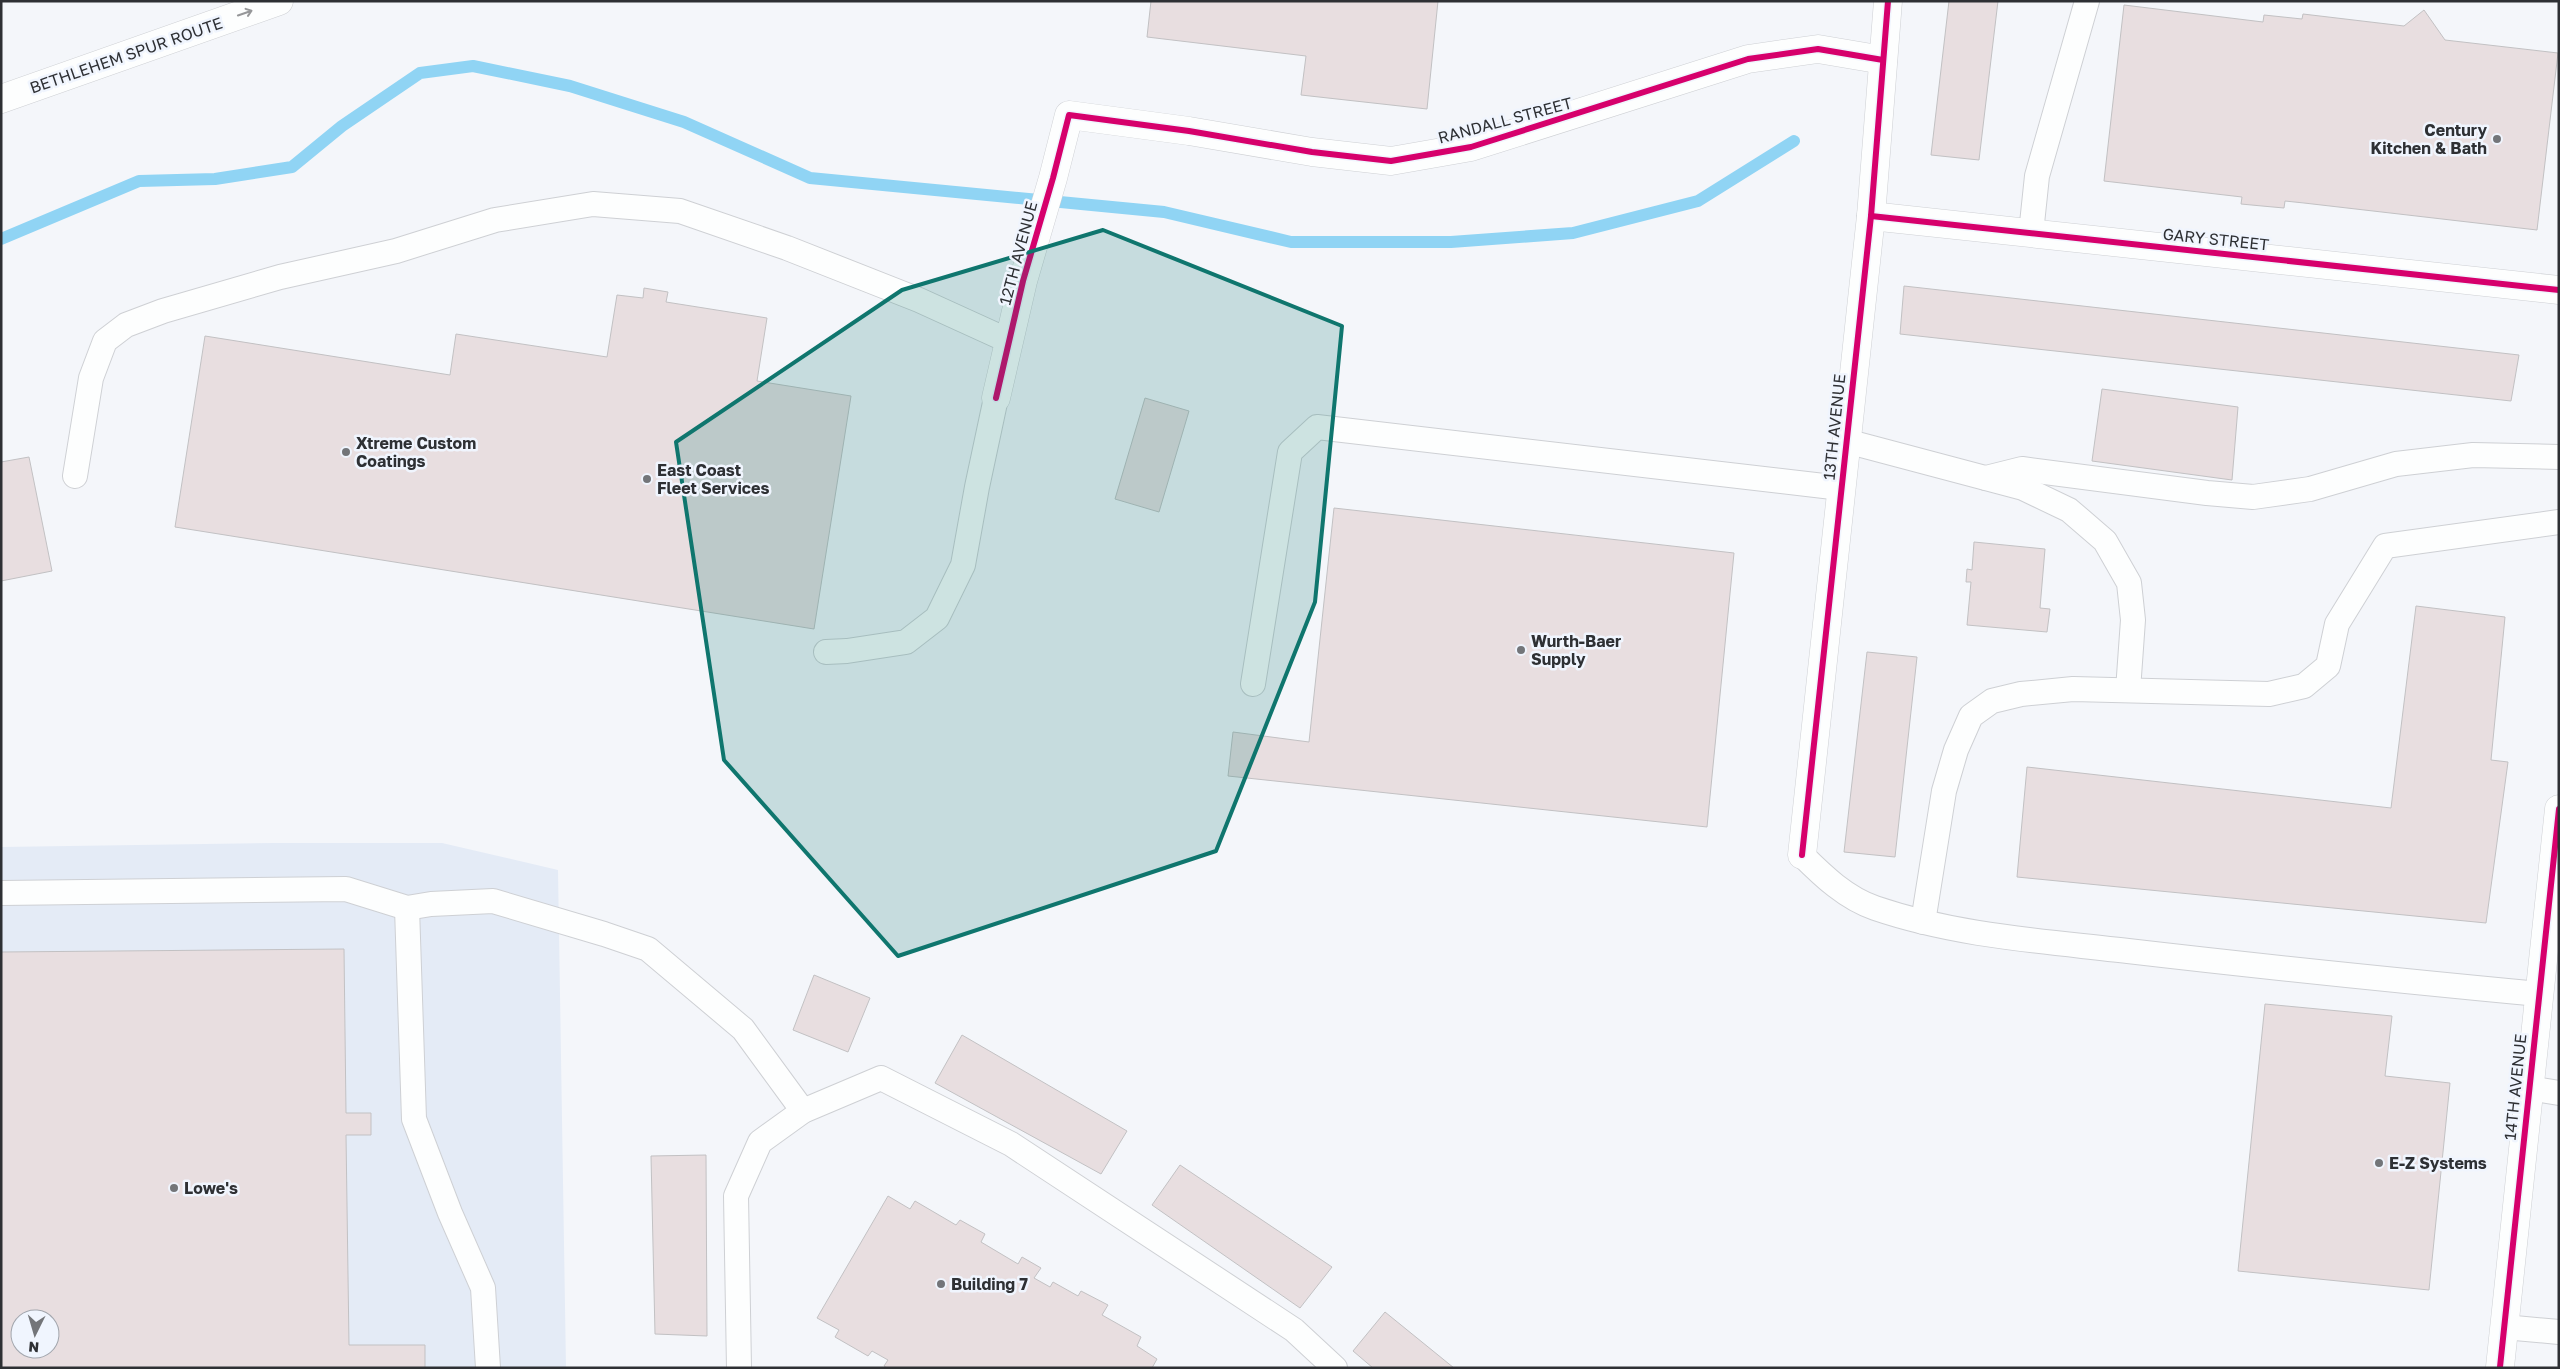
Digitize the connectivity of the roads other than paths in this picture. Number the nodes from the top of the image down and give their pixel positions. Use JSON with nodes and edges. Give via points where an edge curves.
{"nodes":[{"id":1,"x":279,"y":1,"type":"edge"},
{"id":2,"x":1888,"y":1,"type":"edge"},
{"id":3,"x":2087,"y":1,"type":"edge"},
{"id":4,"x":1883,"y":60,"type":"junction"},
{"id":5,"x":1,"y":99,"type":"edge"},
{"id":6,"x":1069,"y":115,"type":"joint"},
{"id":7,"x":1871,"y":216,"type":"junction"},
{"id":8,"x":2031,"y":233,"type":"junction"},
{"id":9,"x":2559,"y":290,"type":"edge"},
{"id":10,"x":1010,"y":341,"type":"junction"},
{"id":11,"x":996,"y":398,"type":"joint"},
{"id":12,"x":1846,"y":441,"type":"junction"},
{"id":13,"x":2559,"y":457,"type":"edge"},
{"id":14,"x":75,"y":476,"type":"dead end"},
{"id":15,"x":1986,"y":478,"type":"junction"},
{"id":16,"x":1842,"y":488,"type":"junction"},
{"id":17,"x":2559,"y":522,"type":"edge"},
{"id":18,"x":826,"y":652,"type":"dead end"},
{"id":19,"x":1253,"y":684,"type":"dead end"},
{"id":20,"x":2128,"y":690,"type":"junction"},
{"id":21,"x":2559,"y":809,"type":"edge"},
{"id":22,"x":2557,"y":845,"type":"edge"},
{"id":23,"x":1802,"y":855,"type":"joint"},
{"id":24,"x":1,"y":893,"type":"edge"},
{"id":25,"x":407,"y":908,"type":"junction"},
{"id":26,"x":1923,"y":922,"type":"junction"},
{"id":27,"x":2539,"y":994,"type":"junction"},
{"id":28,"x":2529,"y":1088,"type":"junction"},
{"id":29,"x":2559,"y":1093,"type":"edge"},
{"id":30,"x":803,"y":1111,"type":"junction"},
{"id":31,"x":2504,"y":1327,"type":"junction"},
{"id":32,"x":2559,"y":1332,"type":"edge"},
{"id":33,"x":488,"y":1368,"type":"edge"},
{"id":34,"x":739,"y":1368,"type":"edge"},
{"id":35,"x":1335,"y":1368,"type":"edge"},
{"id":36,"x":2500,"y":1368,"type":"edge"}],
"edges":[{"from":5,"to":1,"type":"main road","name":"BETHLEHEM SPUR ROUTE","one_way":true},
{"from":2,"to":4,"type":"main road","name":"13TH AVENUE"},
{"from":3,"to":8,"type":"lane","via":[[2037,176]]},
{"from":4,"to":6,"type":"main road","name":"RANDALL STREET","via":[[1818,49],[1748,59],[1471,147],[1391,161]]},
{"from":4,"to":7,"type":"main road","name":"13TH AVENUE"},
{"from":6,"to":10,"type":"main road","name":"12TH AVENUE","via":[[1023,281]]},
{"from":7,"to":8,"type":"main road","name":"GARY STREET"},
{"from":7,"to":12,"type":"main road","name":"13TH AVENUE"},
{"from":8,"to":9,"type":"main road","name":"GARY STREET"},
{"from":10,"to":11,"type":"main road","name":"12TH AVENUE"},
{"from":10,"to":14,"type":"lane","via":[[910,296],[680,211],[593,204],[495,220],[396,251],[280,277],[126,324],[105,341],[91,378]]},
{"from":11,"to":18,"type":"lane","via":[[963,565],[938,618],[906,642]]},
{"from":12,"to":15,"type":"lane"},
{"from":12,"to":16,"type":"main road","name":"13TH AVENUE"},
{"from":13,"to":15,"type":"lane","via":[[2473,455],[2396,464],[2310,489],[2253,497],[2206,494],[2022,468]]},
{"from":15,"to":20,"type":"lane","via":[[2023,488],[2069,510],[2105,541],[2129,583],[2133,620]]},
{"from":16,"to":19,"type":"lane","via":[[1317,426],[1290,452]]},
{"from":16,"to":23,"type":"main road","name":"13TH AVENUE"},
{"from":17,"to":20,"type":"lane","via":[[2385,546],[2337,624],[2328,666],[2304,686],[2269,694]]},
{"from":20,"to":26,"type":"lane","via":[[2073,688],[2022,694],[1992,701],[1971,716],[1956,750],[1944,791]]},
{"from":21,"to":22,"type":"main road","name":"14TH AVENUE"},
{"from":22,"to":27,"type":"main road","name":"14TH AVENUE"},
{"from":23,"to":26,"type":"lane","via":[[1853,898]]},
{"from":24,"to":25,"type":"lane","via":[[346,889]]},
{"from":25,"to":30,"type":"lane","via":[[493,901],[648,949],[743,1029]]},
{"from":25,"to":33,"type":"lane","via":[[414,1119],[450,1214],[483,1288]]},
{"from":26,"to":27,"type":"lane","via":[[1959,931],[2307,972]]},
{"from":27,"to":28,"type":"main road","name":"14TH AVENUE"},
{"from":28,"to":29,"type":"lane"},
{"from":28,"to":31,"type":"main road","name":"14TH AVENUE"},
{"from":30,"to":34,"type":"lane","via":[[760,1142],[736,1196]]},
{"from":30,"to":35,"type":"lane","via":[[881,1078],[1011,1144],[1294,1330]]},
{"from":31,"to":32,"type":"lane"},
{"from":31,"to":36,"type":"main road","name":"14TH AVENUE"}]}
